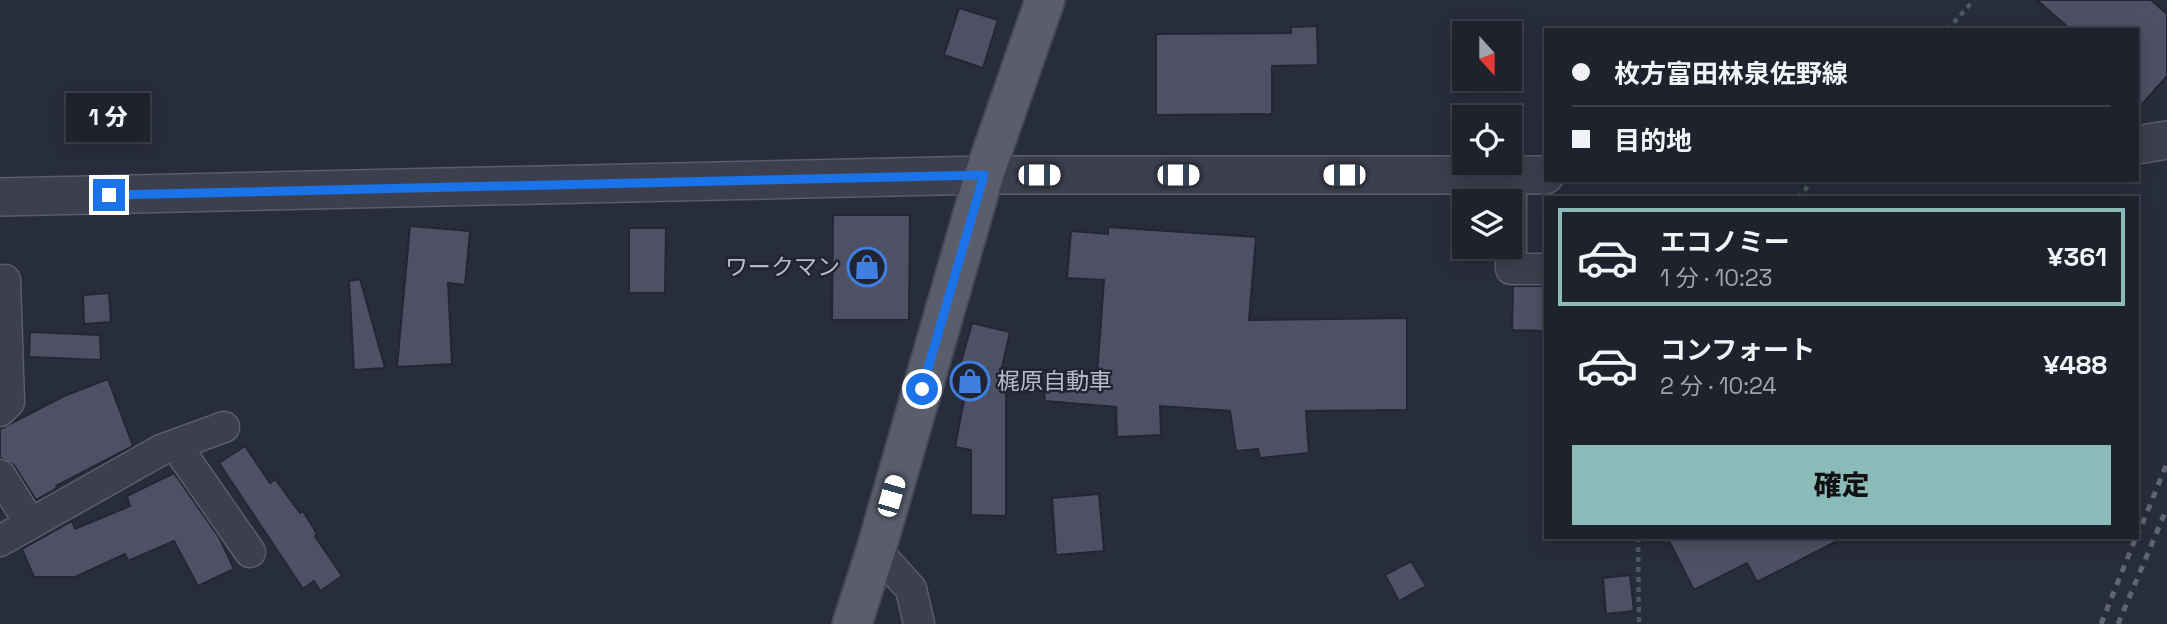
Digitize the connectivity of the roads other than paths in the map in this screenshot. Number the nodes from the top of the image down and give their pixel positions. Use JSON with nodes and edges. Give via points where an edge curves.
{"nodes":[{"id":1,"x":1045,"y":0,"type":"edge"},
{"id":2,"x":2167,"y":141,"type":"edge"},
{"id":3,"x":2139,"y":145,"type":"edge"},
{"id":4,"x":984,"y":175,"type":"junction"},
{"id":5,"x":1528,"y":175,"type":"edge"},
{"id":6,"x":0,"y":197,"type":"edge"},
{"id":7,"x":1544,"y":269,"type":"edge"},
{"id":8,"x":5,"y":280,"type":"dead end"},
{"id":9,"x":0,"y":411,"type":"edge"},
{"id":10,"x":224,"y":427,"type":"dead end"},
{"id":11,"x":177,"y":446,"type":"junction"},
{"id":12,"x":0,"y":475,"type":"edge"},
{"id":13,"x":30,"y":523,"type":"junction"},
{"id":14,"x":0,"y":541,"type":"edge"},
{"id":15,"x":876,"y":550,"type":"junction"},
{"id":16,"x":250,"y":552,"type":"dead end"},
{"id":17,"x":852,"y":624,"type":"edge"},
{"id":18,"x":919,"y":624,"type":"edge"}],
"edges":[{"from":1,"to":4,"type":"main road"},
{"from":2,"to":3,"type":"street"},
{"from":4,"to":5,"type":"street"},
{"from":4,"to":6,"type":"street"},
{"from":4,"to":15,"type":"main road"},
{"from":5,"to":7,"type":"street","via":[[1511,269]]},
{"from":8,"to":9,"type":"street","via":[[9,402]]},
{"from":10,"to":11,"type":"street"},
{"from":11,"to":13,"type":"street","via":[[161,450]]},
{"from":11,"to":16,"type":"street"},
{"from":12,"to":13,"type":"street"},
{"from":13,"to":14,"type":"street"},
{"from":15,"to":17,"type":"main road"},
{"from":15,"to":18,"type":"street","via":[[911,589]]}]}
